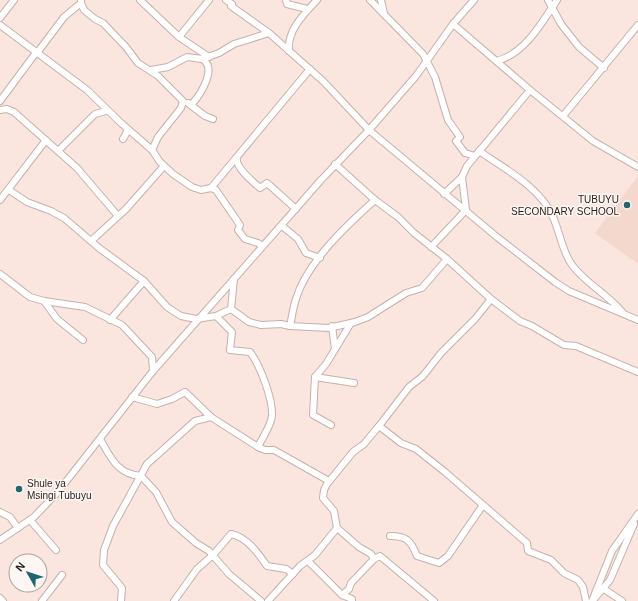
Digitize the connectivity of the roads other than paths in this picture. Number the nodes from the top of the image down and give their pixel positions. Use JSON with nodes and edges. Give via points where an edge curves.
{"nodes":[{"id":1,"x":14,"y":0,"type":"edge"},
{"id":2,"x":140,"y":0,"type":"edge"},
{"id":3,"x":209,"y":0,"type":"edge"},
{"id":4,"x":226,"y":0,"type":"edge"},
{"id":5,"x":286,"y":0,"type":"edge"},
{"id":6,"x":317,"y":0,"type":"edge"},
{"id":7,"x":370,"y":0,"type":"edge"},
{"id":8,"x":381,"y":0,"type":"edge"},
{"id":9,"x":474,"y":0,"type":"edge"},
{"id":10,"x":548,"y":0,"type":"edge"},
{"id":11,"x":557,"y":0,"type":"edge"},
{"id":12,"x":81,"y":2,"type":"edge"},
{"id":13,"x":234,"y":2,"type":"edge"},
{"id":14,"x":553,"y":6,"type":"junction"},
{"id":15,"x":307,"y":9,"type":"junction"},
{"id":16,"x":384,"y":14,"type":"junction"},
{"id":17,"x":0,"y":18,"type":"edge"},
{"id":18,"x":453,"y":24,"type":"junction"},
{"id":19,"x":0,"y":25,"type":"edge"},
{"id":20,"x":638,"y":25,"type":"edge"},
{"id":21,"x":269,"y":33,"type":"junction"},
{"id":22,"x":179,"y":37,"type":"junction"},
{"id":23,"x":289,"y":51,"type":"junction"},
{"id":24,"x":36,"y":53,"type":"junction"},
{"id":25,"x":206,"y":58,"type":"junction"},
{"id":26,"x":426,"y":60,"type":"junction"},
{"id":27,"x":497,"y":61,"type":"junction"},
{"id":28,"x":604,"y":68,"type":"junction"},
{"id":29,"x":310,"y":69,"type":"junction"},
{"id":30,"x":151,"y":70,"type":"junction"},
{"id":31,"x":530,"y":90,"type":"junction"},
{"id":32,"x":0,"y":101,"type":"edge"},
{"id":33,"x":183,"y":101,"type":"junction"},
{"id":34,"x":192,"y":104,"type":"junction"},
{"id":35,"x":0,"y":110,"type":"edge"},
{"id":36,"x":106,"y":111,"type":"dead end"},
{"id":37,"x":562,"y":116,"type":"junction"},
{"id":38,"x":213,"y":118,"type":"dead end"},
{"id":39,"x":128,"y":130,"type":"junction"},
{"id":40,"x":369,"y":130,"type":"junction"},
{"id":41,"x":124,"y":139,"type":"dead end"},
{"id":42,"x":46,"y":140,"type":"junction"},
{"id":43,"x":58,"y":150,"type":"junction"},
{"id":44,"x":152,"y":150,"type":"junction"},
{"id":45,"x":477,"y":154,"type":"junction"},
{"id":46,"x":237,"y":158,"type":"junction"},
{"id":47,"x":336,"y":164,"type":"junction"},
{"id":48,"x":164,"y":166,"type":"junction"},
{"id":49,"x":638,"y":167,"type":"edge"},
{"id":50,"x":462,"y":177,"type":"junction"},
{"id":51,"x":211,"y":188,"type":"junction"},
{"id":52,"x":9,"y":190,"type":"junction"},
{"id":53,"x":444,"y":194,"type":"junction"},
{"id":54,"x":0,"y":200,"type":"edge"},
{"id":55,"x":375,"y":200,"type":"junction"},
{"id":56,"x":296,"y":209,"type":"junction"},
{"id":57,"x":466,"y":210,"type":"junction"},
{"id":58,"x":118,"y":216,"type":"junction"},
{"id":59,"x":282,"y":226,"type":"junction"},
{"id":60,"x":91,"y":241,"type":"junction"},
{"id":61,"x":262,"y":246,"type":"junction"},
{"id":62,"x":431,"y":247,"type":"junction"},
{"id":63,"x":320,"y":258,"type":"junction"},
{"id":64,"x":447,"y":259,"type":"junction"},
{"id":65,"x":0,"y":274,"type":"edge"},
{"id":66,"x":234,"y":279,"type":"junction"},
{"id":67,"x":144,"y":281,"type":"junction"},
{"id":68,"x":490,"y":299,"type":"junction"},
{"id":69,"x":44,"y":301,"type":"junction"},
{"id":70,"x":231,"y":309,"type":"junction"},
{"id":71,"x":624,"y":314,"type":"junction"},
{"id":72,"x":216,"y":316,"type":"junction"},
{"id":73,"x":200,"y":319,"type":"junction"},
{"id":74,"x":110,"y":320,"type":"junction"},
{"id":75,"x":638,"y":320,"type":"edge"},
{"id":76,"x":350,"y":323,"type":"junction"},
{"id":77,"x":290,"y":326,"type":"junction"},
{"id":78,"x":332,"y":326,"type":"junction"},
{"id":79,"x":83,"y":340,"type":"dead end"},
{"id":80,"x":335,"y":349,"type":"junction"},
{"id":81,"x":153,"y":371,"type":"junction"},
{"id":82,"x":638,"y":372,"type":"edge"},
{"id":83,"x":315,"y":377,"type":"junction"},
{"id":84,"x":354,"y":383,"type":"dead end"},
{"id":85,"x":132,"y":397,"type":"junction"},
{"id":86,"x":211,"y":417,"type":"junction"},
{"id":87,"x":331,"y":425,"type":"dead end"},
{"id":88,"x":379,"y":426,"type":"junction"},
{"id":89,"x":100,"y":439,"type":"junction"},
{"id":90,"x":258,"y":447,"type":"junction"},
{"id":91,"x":141,"y":476,"type":"junction"},
{"id":92,"x":330,"y":481,"type":"junction"},
{"id":93,"x":483,"y":504,"type":"junction"},
{"id":94,"x":0,"y":512,"type":"edge"},
{"id":95,"x":637,"y":515,"type":"edge"},
{"id":96,"x":30,"y":520,"type":"junction"},
{"id":97,"x":18,"y":528,"type":"junction"},
{"id":98,"x":336,"y":528,"type":"junction"},
{"id":99,"x":390,"y":536,"type":"dead end"},
{"id":100,"x":0,"y":540,"type":"edge"},
{"id":101,"x":56,"y":550,"type":"dead end"},
{"id":102,"x":213,"y":555,"type":"junction"},
{"id":103,"x":374,"y":559,"type":"junction"},
{"id":104,"x":308,"y":561,"type":"junction"},
{"id":105,"x":293,"y":574,"type":"junction"},
{"id":106,"x":62,"y":575,"type":"dead end"},
{"id":107,"x":604,"y":589,"type":"junction"},
{"id":108,"x":342,"y":595,"type":"junction"},
{"id":109,"x":0,"y":598,"type":"edge"},
{"id":110,"x":3,"y":601,"type":"edge"},
{"id":111,"x":42,"y":601,"type":"edge"},
{"id":112,"x":120,"y":601,"type":"edge"},
{"id":113,"x":174,"y":601,"type":"edge"},
{"id":114,"x":261,"y":601,"type":"edge"},
{"id":115,"x":268,"y":601,"type":"edge"},
{"id":116,"x":352,"y":601,"type":"edge"},
{"id":117,"x":434,"y":601,"type":"edge"},
{"id":118,"x":586,"y":601,"type":"edge"},
{"id":119,"x":592,"y":601,"type":"edge"},
{"id":120,"x":622,"y":601,"type":"edge"}],
"edges":[{"from":1,"to":17,"type":"street"},
{"from":2,"to":22,"type":"street"},
{"from":3,"to":22,"type":"street"},
{"from":4,"to":13,"type":"street"},
{"from":5,"to":15,"type":"street","via":[[287,4]]},
{"from":6,"to":15,"type":"street"},
{"from":7,"to":16,"type":"street"},
{"from":8,"to":16,"type":"street"},
{"from":9,"to":18,"type":"street"},
{"from":10,"to":14,"type":"street"},
{"from":11,"to":14,"type":"street"},
{"from":12,"to":24,"type":"street","via":[[64,17]]},
{"from":12,"to":30,"type":"street","via":[[84,10],[103,23],[138,63]]},
{"from":13,"to":21,"type":"street","via":[[231,6]]},
{"from":14,"to":27,"type":"street","via":[[542,24],[517,51],[510,57]]},
{"from":14,"to":28,"type":"street","via":[[561,24],[579,47]]},
{"from":15,"to":23,"type":"street","via":[[291,35]]},
{"from":16,"to":26,"type":"street","via":[[416,46]]},
{"from":18,"to":26,"type":"street"},
{"from":18,"to":27,"type":"street"},
{"from":19,"to":24,"type":"street"},
{"from":20,"to":28,"type":"street"},
{"from":21,"to":23,"type":"street"},
{"from":21,"to":25,"type":"street","via":[[234,44]]},
{"from":22,"to":25,"type":"street"},
{"from":23,"to":29,"type":"street"},
{"from":24,"to":32,"type":"street"},
{"from":24,"to":39,"type":"street","via":[[87,90]]},
{"from":25,"to":30,"type":"street","via":[[187,57],[168,67]]},
{"from":25,"to":34,"type":"street","via":[[208,73],[200,93]]},
{"from":26,"to":40,"type":"street"},
{"from":26,"to":45,"type":"street","via":[[437,82],[444,113],[460,137],[456,141],[465,153]]},
{"from":27,"to":31,"type":"street"},
{"from":28,"to":37,"type":"street"},
{"from":29,"to":40,"type":"street"},
{"from":29,"to":46,"type":"street"},
{"from":30,"to":33,"type":"street"},
{"from":31,"to":37,"type":"street"},
{"from":31,"to":45,"type":"street"},
{"from":33,"to":34,"type":"street"},
{"from":33,"to":44,"type":"street","via":[[181,108]]},
{"from":34,"to":38,"type":"street","via":[[195,109]]},
{"from":35,"to":42,"type":"street","via":[[14,112]]},
{"from":36,"to":43,"type":"street","via":[[95,114]]},
{"from":37,"to":49,"type":"street","via":[[599,145]]},
{"from":39,"to":41,"type":"street"},
{"from":39,"to":44,"type":"street"},
{"from":40,"to":47,"type":"street"},
{"from":40,"to":53,"type":"street"},
{"from":42,"to":43,"type":"street"},
{"from":42,"to":52,"type":"street"},
{"from":43,"to":58,"type":"street"},
{"from":44,"to":48,"type":"street"},
{"from":45,"to":50,"type":"street"},
{"from":45,"to":71,"type":"street","via":[[521,180],[539,198],[554,217],[572,265]]},
{"from":46,"to":51,"type":"street"},
{"from":46,"to":56,"type":"street","via":[[236,162],[249,179],[260,188],[267,183]]},
{"from":47,"to":55,"type":"street"},
{"from":47,"to":56,"type":"street"},
{"from":48,"to":51,"type":"street","via":[[192,187],[201,190]]},
{"from":48,"to":58,"type":"street"},
{"from":50,"to":53,"type":"street"},
{"from":50,"to":57,"type":"street"},
{"from":51,"to":61,"type":"street","via":[[217,192],[240,225],[238,230],[242,237]]},
{"from":52,"to":54,"type":"street"},
{"from":52,"to":60,"type":"street","via":[[27,202],[60,216]]},
{"from":53,"to":57,"type":"street"},
{"from":55,"to":62,"type":"street"},
{"from":55,"to":63,"type":"street"},
{"from":56,"to":59,"type":"street"},
{"from":57,"to":62,"type":"street"},
{"from":57,"to":71,"type":"street","via":[[562,287]]},
{"from":58,"to":60,"type":"street"},
{"from":59,"to":61,"type":"street"},
{"from":59,"to":63,"type":"street","via":[[298,239],[306,253]]},
{"from":60,"to":67,"type":"street"},
{"from":61,"to":66,"type":"street"},
{"from":62,"to":64,"type":"street"},
{"from":63,"to":77,"type":"street","via":[[296,298]]},
{"from":64,"to":68,"type":"street"},
{"from":64,"to":76,"type":"street","via":[[422,288],[400,296],[362,320]]},
{"from":65,"to":69,"type":"street","via":[[25,294]]},
{"from":66,"to":70,"type":"street"},
{"from":66,"to":73,"type":"street"},
{"from":67,"to":73,"type":"street","via":[[171,310],[186,318]]},
{"from":67,"to":74,"type":"street"},
{"from":68,"to":82,"type":"street","via":[[520,321],[564,345],[576,346]]},
{"from":68,"to":88,"type":"street","via":[[475,319],[410,387]]},
{"from":69,"to":74,"type":"street","via":[[85,307]]},
{"from":69,"to":79,"type":"street","via":[[58,319]]},
{"from":70,"to":72,"type":"street"},
{"from":70,"to":77,"type":"street","via":[[254,324]]},
{"from":71,"to":75,"type":"street"},
{"from":72,"to":73,"type":"street"},
{"from":72,"to":90,"type":"street","via":[[232,332],[230,350],[250,352],[260,370],[272,418]]},
{"from":73,"to":81,"type":"street"},
{"from":74,"to":81,"type":"street","via":[[124,326],[151,356]]},
{"from":76,"to":78,"type":"street"},
{"from":76,"to":80,"type":"street"},
{"from":77,"to":78,"type":"street"},
{"from":78,"to":80,"type":"street"},
{"from":80,"to":83,"type":"street"},
{"from":81,"to":85,"type":"street"},
{"from":83,"to":84,"type":"street"},
{"from":83,"to":87,"type":"street","via":[[313,415]]},
{"from":85,"to":86,"type":"street","via":[[157,404],[186,392]]},
{"from":85,"to":89,"type":"street"},
{"from":86,"to":90,"type":"street"},
{"from":86,"to":91,"type":"street","via":[[195,421],[147,464]]},
{"from":88,"to":92,"type":"street","via":[[364,444],[353,452]]},
{"from":88,"to":93,"type":"street","via":[[401,443],[416,450]]},
{"from":89,"to":91,"type":"street","via":[[110,457],[123,472]]},
{"from":89,"to":96,"type":"street","via":[[57,492]]},
{"from":90,"to":92,"type":"street","via":[[274,450]]},
{"from":91,"to":102,"type":"street","via":[[156,494],[172,522]]},
{"from":91,"to":112,"type":"street","via":[[112,526],[104,550],[103,565],[122,588]]},
{"from":92,"to":98,"type":"street","via":[[323,497],[334,511]]},
{"from":93,"to":99,"type":"street","via":[[448,556],[439,563],[417,556],[412,544],[403,538]]},
{"from":93,"to":118,"type":"street","via":[[527,543],[528,552],[551,560],[564,573],[578,580],[583,587]]},
{"from":94,"to":97,"type":"street","via":[[10,517]]},
{"from":95,"to":107,"type":"street"},
{"from":95,"to":119,"type":"street","via":[[612,551]]},
{"from":96,"to":97,"type":"street"},
{"from":96,"to":101,"type":"street"},
{"from":97,"to":100,"type":"street"},
{"from":98,"to":103,"type":"street"},
{"from":98,"to":104,"type":"street"},
{"from":102,"to":105,"type":"street","via":[[229,535],[233,534],[250,544],[267,566],[286,569]]},
{"from":102,"to":113,"type":"street","via":[[197,569]]},
{"from":102,"to":114,"type":"street","via":[[229,574]]},
{"from":103,"to":108,"type":"street"},
{"from":103,"to":117,"type":"street","via":[[380,556]]},
{"from":104,"to":105,"type":"street"},
{"from":104,"to":108,"type":"street"},
{"from":105,"to":115,"type":"street"},
{"from":106,"to":111,"type":"street"},
{"from":107,"to":119,"type":"street"},
{"from":107,"to":120,"type":"street"},
{"from":108,"to":116,"type":"street"},
{"from":109,"to":110,"type":"street"}]}
